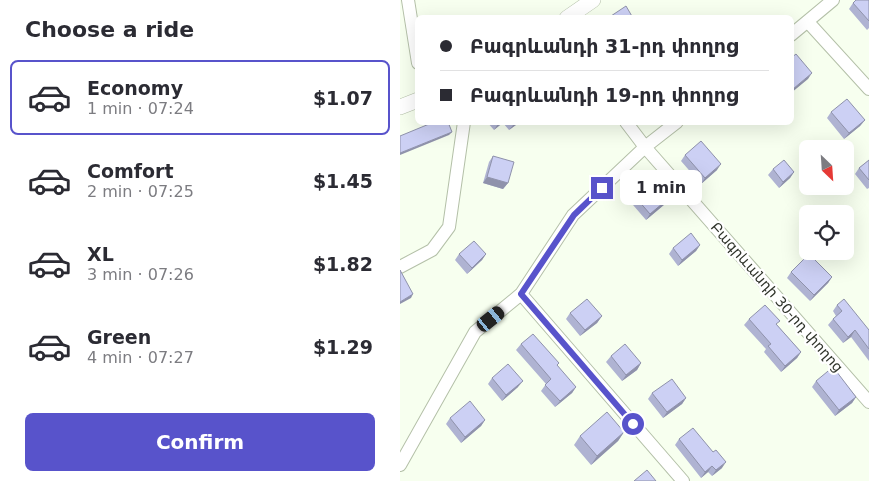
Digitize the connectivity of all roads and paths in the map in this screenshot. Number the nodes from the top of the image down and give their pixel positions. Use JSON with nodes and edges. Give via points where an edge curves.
{"nodes":[{"id":1,"x":408,"y":0,"type":"edge"},
{"id":2,"x":593,"y":0,"type":"edge"},
{"id":3,"x":833,"y":0,"type":"edge"},
{"id":4,"x":571,"y":15,"type":"edge"},
{"id":5,"x":808,"y":22,"type":"junction"},
{"id":6,"x":794,"y":33,"type":"edge"},
{"id":7,"x":415,"y":44,"type":"edge"},
{"id":8,"x":869,"y":89,"type":"edge"},
{"id":9,"x":415,"y":101,"type":"edge"},
{"id":10,"x":400,"y":107,"type":"edge"},
{"id":11,"x":464,"y":125,"type":"edge"},
{"id":12,"x":628,"y":125,"type":"edge"},
{"id":13,"x":673,"y":125,"type":"edge"},
{"id":14,"x":645,"y":147,"type":"junction"},
{"id":15,"x":400,"y":267,"type":"edge"},
{"id":16,"x":521,"y":294,"type":"junction"},
{"id":17,"x":869,"y":402,"type":"edge"},
{"id":18,"x":400,"y":465,"type":"edge"},
{"id":19,"x":683,"y":481,"type":"edge"}],
"edges":[{"from":1,"to":7,"type":"street"},
{"from":2,"to":4,"type":"street"},
{"from":3,"to":5,"type":"street"},
{"from":5,"to":6,"type":"street"},
{"from":5,"to":8,"type":"street"},
{"from":9,"to":10,"type":"street"},
{"from":11,"to":15,"type":"street","via":[[448,227],[432,250]]},
{"from":12,"to":14,"type":"street","name":"Բագրևանդի 30-րդ փողոց"},
{"from":13,"to":14,"type":"street"},
{"from":14,"to":16,"type":"street","via":[[574,215]]},
{"from":14,"to":17,"type":"street","name":"Բագրևանդի 30-րդ փողոց"},
{"from":16,"to":18,"type":"street","via":[[475,332]]},
{"from":16,"to":19,"type":"street"}]}
